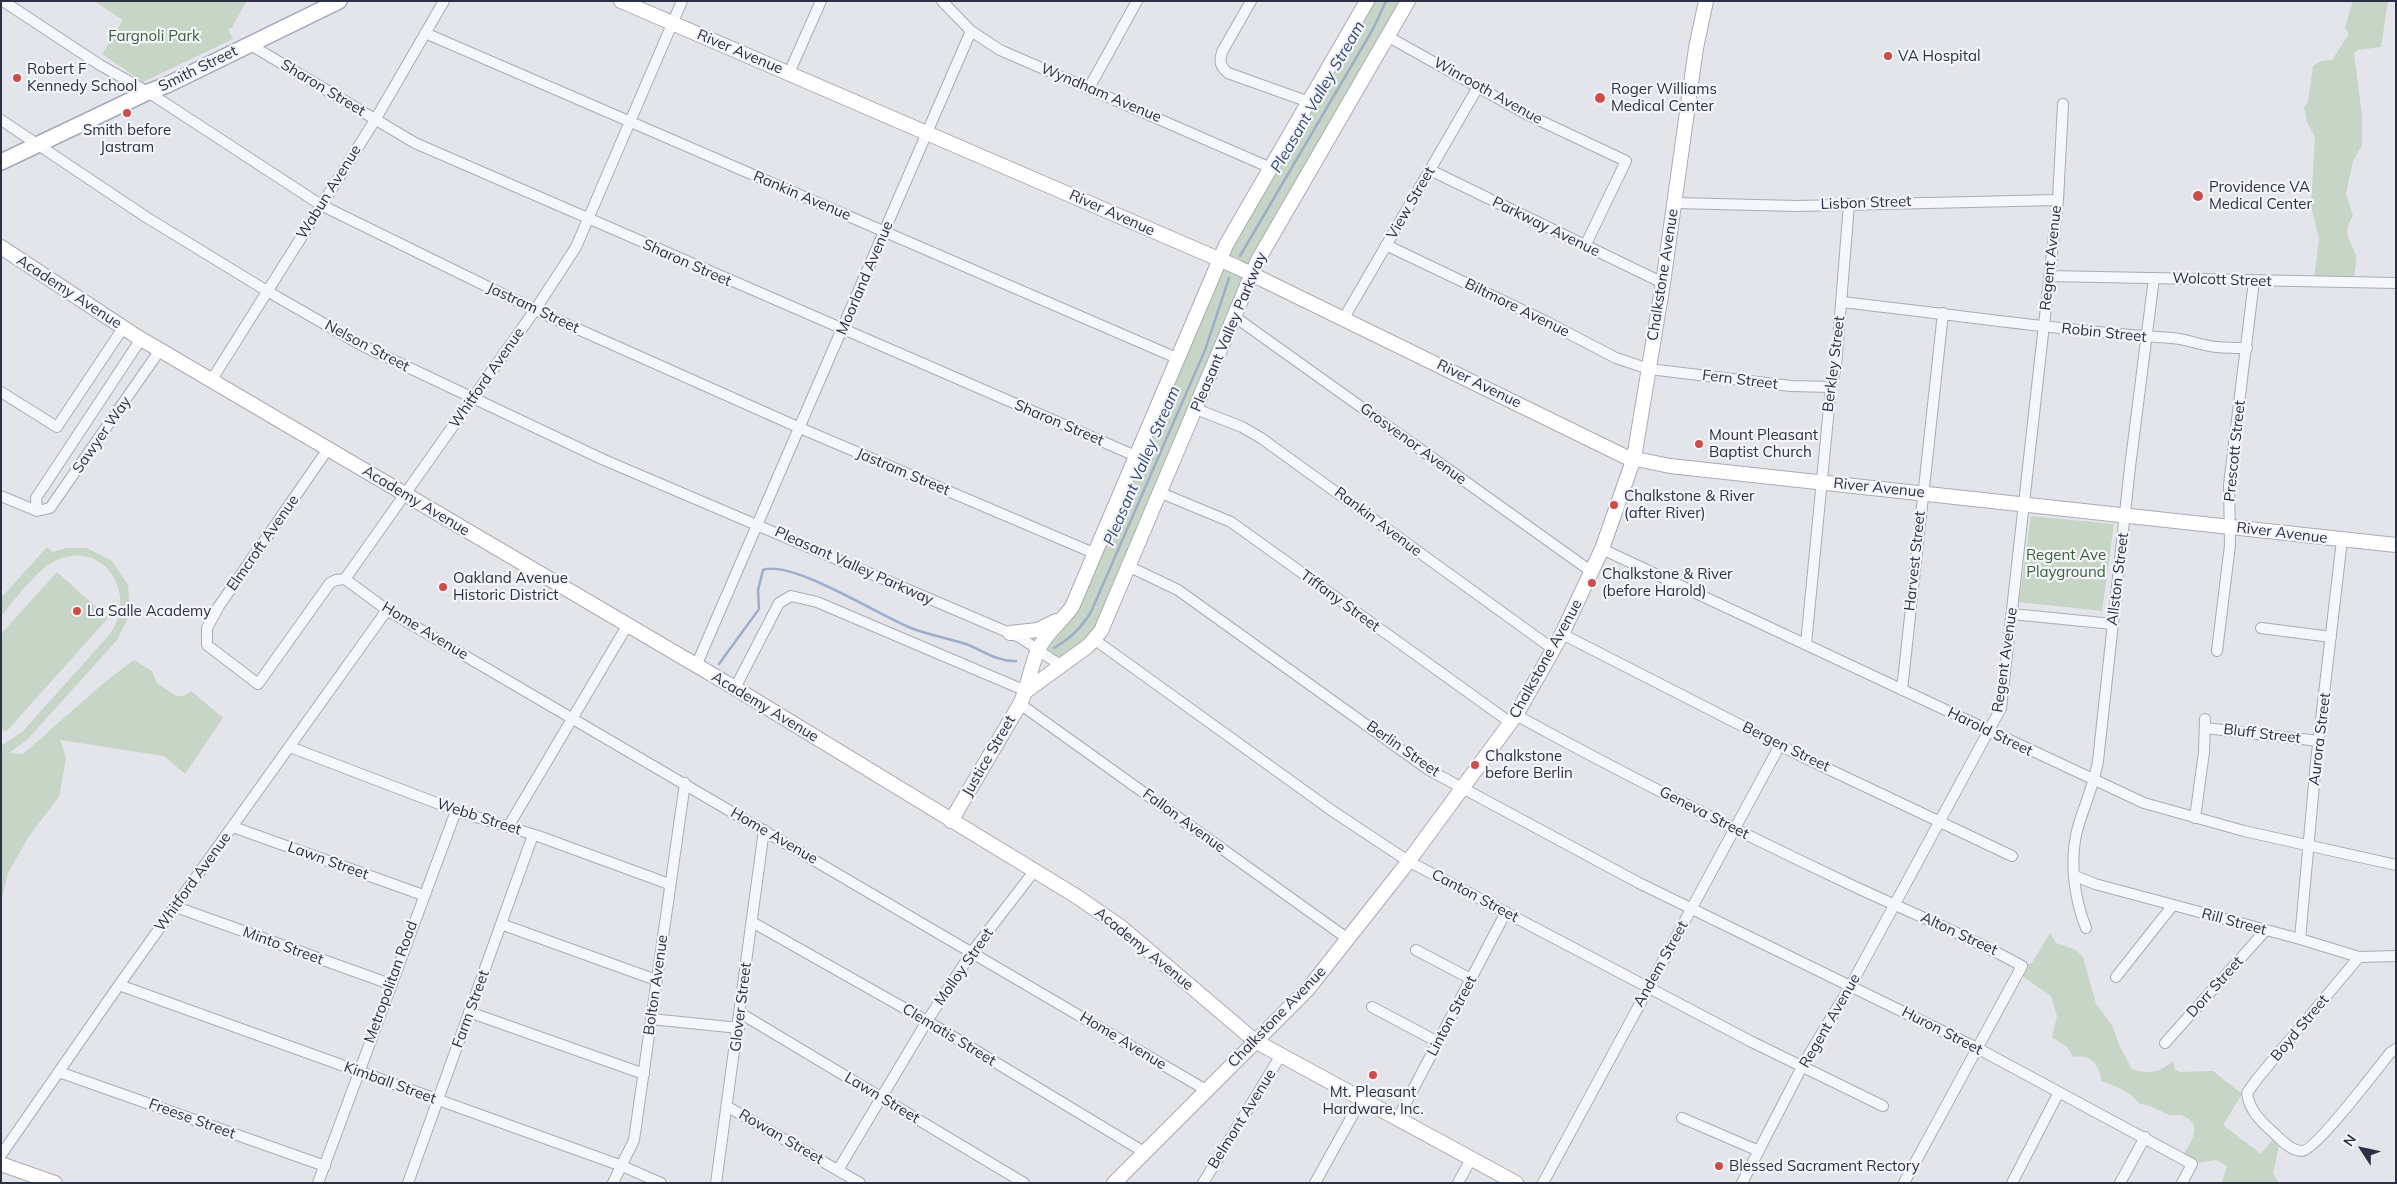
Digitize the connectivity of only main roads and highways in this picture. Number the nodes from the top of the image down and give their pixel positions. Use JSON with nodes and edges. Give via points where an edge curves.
{"nodes":[{"id":1,"x":339,"y":1,"type":"edge"},
{"id":2,"x":1,"y":162,"type":"edge"}],
"edges":[{"from":1,"to":2,"type":"main road","name":"Smith Street"}]}
